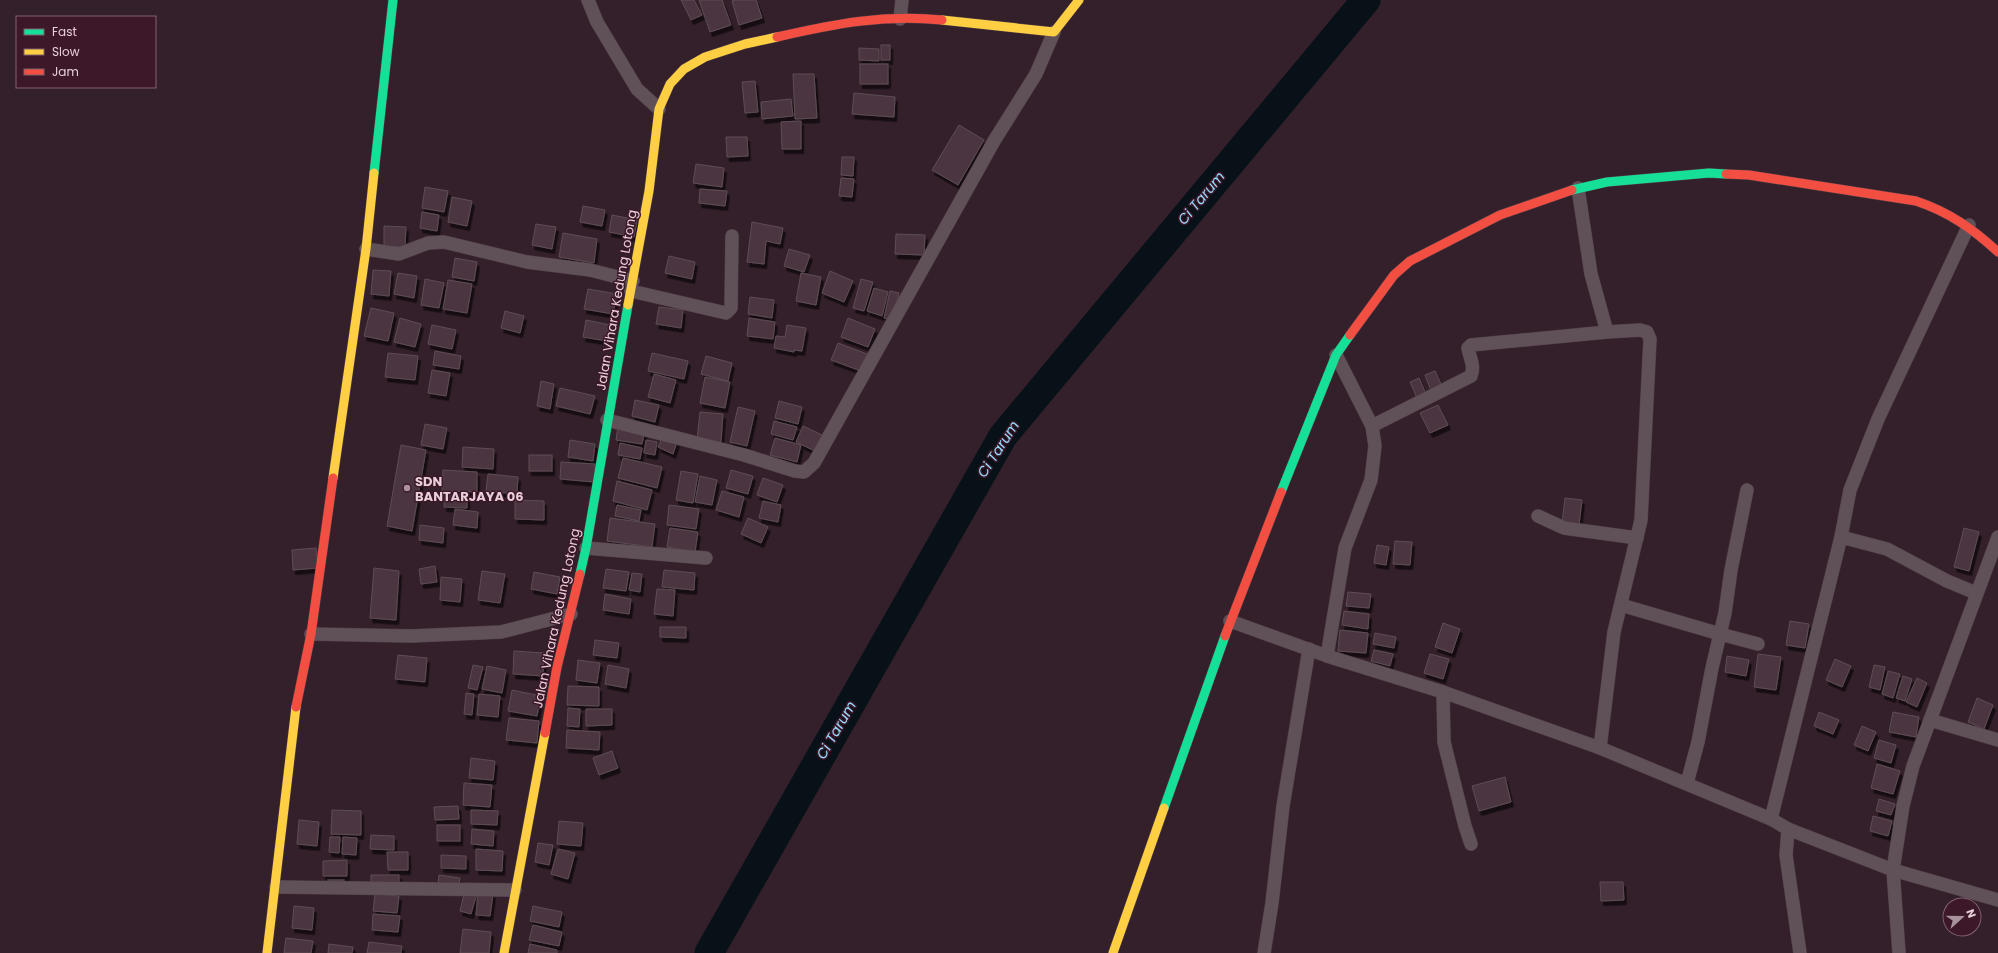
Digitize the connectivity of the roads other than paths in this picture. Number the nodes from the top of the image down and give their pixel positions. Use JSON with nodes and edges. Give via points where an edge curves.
{"nodes":[{"id":1,"x":393,"y":0,"type":"edge"},
{"id":2,"x":588,"y":0,"type":"edge"},
{"id":3,"x":902,"y":0,"type":"edge"},
{"id":4,"x":1079,"y":0,"type":"edge"},
{"id":5,"x":900,"y":19,"type":"junction"},
{"id":6,"x":1054,"y":32,"type":"junction"},
{"id":7,"x":660,"y":109,"type":"junction"},
{"id":8,"x":1578,"y":188,"type":"junction"},
{"id":9,"x":1969,"y":225,"type":"junction"},
{"id":10,"x":732,"y":236,"type":"dead end"},
{"id":11,"x":366,"y":249,"type":"junction"},
{"id":12,"x":1998,"y":252,"type":"edge"},
{"id":13,"x":632,"y":286,"type":"junction"},
{"id":14,"x":1607,"y":332,"type":"junction"},
{"id":15,"x":1336,"y":355,"type":"junction"},
{"id":16,"x":606,"y":420,"type":"junction"},
{"id":17,"x":1372,"y":426,"type":"junction"},
{"id":18,"x":1747,"y":490,"type":"dead end"},
{"id":19,"x":1538,"y":516,"type":"dead end"},
{"id":20,"x":1841,"y":537,"type":"junction"},
{"id":21,"x":1998,"y":537,"type":"edge"},
{"id":22,"x":1637,"y":538,"type":"junction"},
{"id":23,"x":586,"y":548,"type":"junction"},
{"id":24,"x":706,"y":558,"type":"dead end"},
{"id":25,"x":1976,"y":593,"type":"junction"},
{"id":26,"x":1621,"y":605,"type":"junction"},
{"id":27,"x":571,"y":614,"type":"junction"},
{"id":28,"x":1230,"y":622,"type":"junction"},
{"id":29,"x":310,"y":634,"type":"junction"},
{"id":30,"x":1720,"y":634,"type":"junction"},
{"id":31,"x":1758,"y":644,"type":"dead end"},
{"id":32,"x":1309,"y":649,"type":"junction"},
{"id":33,"x":1327,"y":656,"type":"junction"},
{"id":34,"x":1443,"y":692,"type":"junction"},
{"id":35,"x":1930,"y":720,"type":"junction"},
{"id":36,"x":1998,"y":740,"type":"edge"},
{"id":37,"x":1600,"y":748,"type":"junction"},
{"id":38,"x":1687,"y":783,"type":"junction"},
{"id":39,"x":1771,"y":819,"type":"junction"},
{"id":40,"x":1788,"y":829,"type":"junction"},
{"id":41,"x":1471,"y":844,"type":"dead end"},
{"id":42,"x":1893,"y":870,"type":"junction"},
{"id":43,"x":276,"y":887,"type":"junction"},
{"id":44,"x":515,"y":890,"type":"junction"},
{"id":45,"x":1998,"y":900,"type":"edge"},
{"id":46,"x":267,"y":953,"type":"edge"},
{"id":47,"x":504,"y":953,"type":"edge"},
{"id":48,"x":1113,"y":953,"type":"edge"},
{"id":49,"x":1264,"y":953,"type":"edge"},
{"id":50,"x":1800,"y":953,"type":"edge"},
{"id":51,"x":1899,"y":953,"type":"edge"}],
"edges":[{"from":1,"to":11,"type":"street"},
{"from":2,"to":7,"type":"street","via":[[597,22],[637,89]]},
{"from":3,"to":5,"type":"street"},
{"from":4,"to":6,"type":"street"},
{"from":5,"to":6,"type":"street","name":"Jalan Vihara Kedung Lotong","via":[[918,18]]},
{"from":5,"to":7,"type":"street","name":"Jalan Vihara Kedung Lotong","via":[[825,26],[745,44],[705,57],[684,69],[670,84]]},
{"from":6,"to":16,"type":"street","via":[[1036,74],[994,141],[814,463],[804,472]]},
{"from":7,"to":13,"type":"street","name":"Jalan Vihara Kedung Lotong"},
{"from":8,"to":9,"type":"street","via":[[1606,182],[1709,173],[1749,175],[1916,201],[1938,208]]},
{"from":8,"to":14,"type":"street","via":[[1591,274]]},
{"from":8,"to":15,"type":"street","via":[[1500,215],[1410,261],[1390,280]]},
{"from":9,"to":12,"type":"street"},
{"from":9,"to":20,"type":"street","via":[[1878,419],[1850,490]]},
{"from":10,"to":13,"type":"street","via":[[731,308],[726,314]]},
{"from":11,"to":13,"type":"street","via":[[399,254],[428,243],[444,242],[527,262],[590,270]]},
{"from":11,"to":29,"type":"street"},
{"from":13,"to":16,"type":"street","name":"Jalan Vihara Kedung Lotong"},
{"from":14,"to":17,"type":"street","via":[[1471,345],[1468,348],[1474,367],[1471,376]]},
{"from":14,"to":22,"type":"street","via":[[1640,330],[1647,332],[1650,338],[1641,520]]},
{"from":15,"to":17,"type":"street"},
{"from":15,"to":28,"type":"street"},
{"from":16,"to":23,"type":"street","name":"Jalan Vihara Kedung Lotong"},
{"from":17,"to":33,"type":"street","via":[[1376,446],[1371,480],[1345,548]]},
{"from":18,"to":30,"type":"street"},
{"from":19,"to":22,"type":"street","via":[[1564,528]]},
{"from":20,"to":25,"type":"street","via":[[1887,549],[1948,582]]},
{"from":20,"to":39,"type":"street"},
{"from":21,"to":25,"type":"street"},
{"from":22,"to":26,"type":"street"},
{"from":23,"to":24,"type":"street"},
{"from":23,"to":27,"type":"street","name":"Jalan Vihara Kedung Lotong"},
{"from":25,"to":35,"type":"street"},
{"from":26,"to":30,"type":"street"},
{"from":26,"to":37,"type":"street","via":[[1614,632]]},
{"from":27,"to":29,"type":"street","via":[[501,632],[412,636]]},
{"from":27,"to":44,"type":"street","name":"Jalan Vihara Kedung Lotong","via":[[558,667]]},
{"from":28,"to":32,"type":"street"},
{"from":28,"to":48,"type":"street"},
{"from":29,"to":43,"type":"street","via":[[294,717]]},
{"from":30,"to":31,"type":"street"},
{"from":30,"to":38,"type":"street"},
{"from":32,"to":33,"type":"street"},
{"from":32,"to":49,"type":"street","via":[[1283,806]]},
{"from":33,"to":34,"type":"street"},
{"from":34,"to":37,"type":"street"},
{"from":34,"to":41,"type":"street","via":[[1444,742]]},
{"from":35,"to":36,"type":"street"},
{"from":35,"to":42,"type":"street","via":[[1913,766]]},
{"from":37,"to":38,"type":"street"},
{"from":38,"to":39,"type":"street"},
{"from":39,"to":40,"type":"street"},
{"from":40,"to":42,"type":"street"},
{"from":40,"to":50,"type":"street","via":[[1786,855]]},
{"from":42,"to":45,"type":"street"},
{"from":42,"to":51,"type":"street"},
{"from":43,"to":44,"type":"street"},
{"from":43,"to":46,"type":"street"},
{"from":44,"to":47,"type":"street","name":"Jalan Vihara Kedung Lotong"}]}
